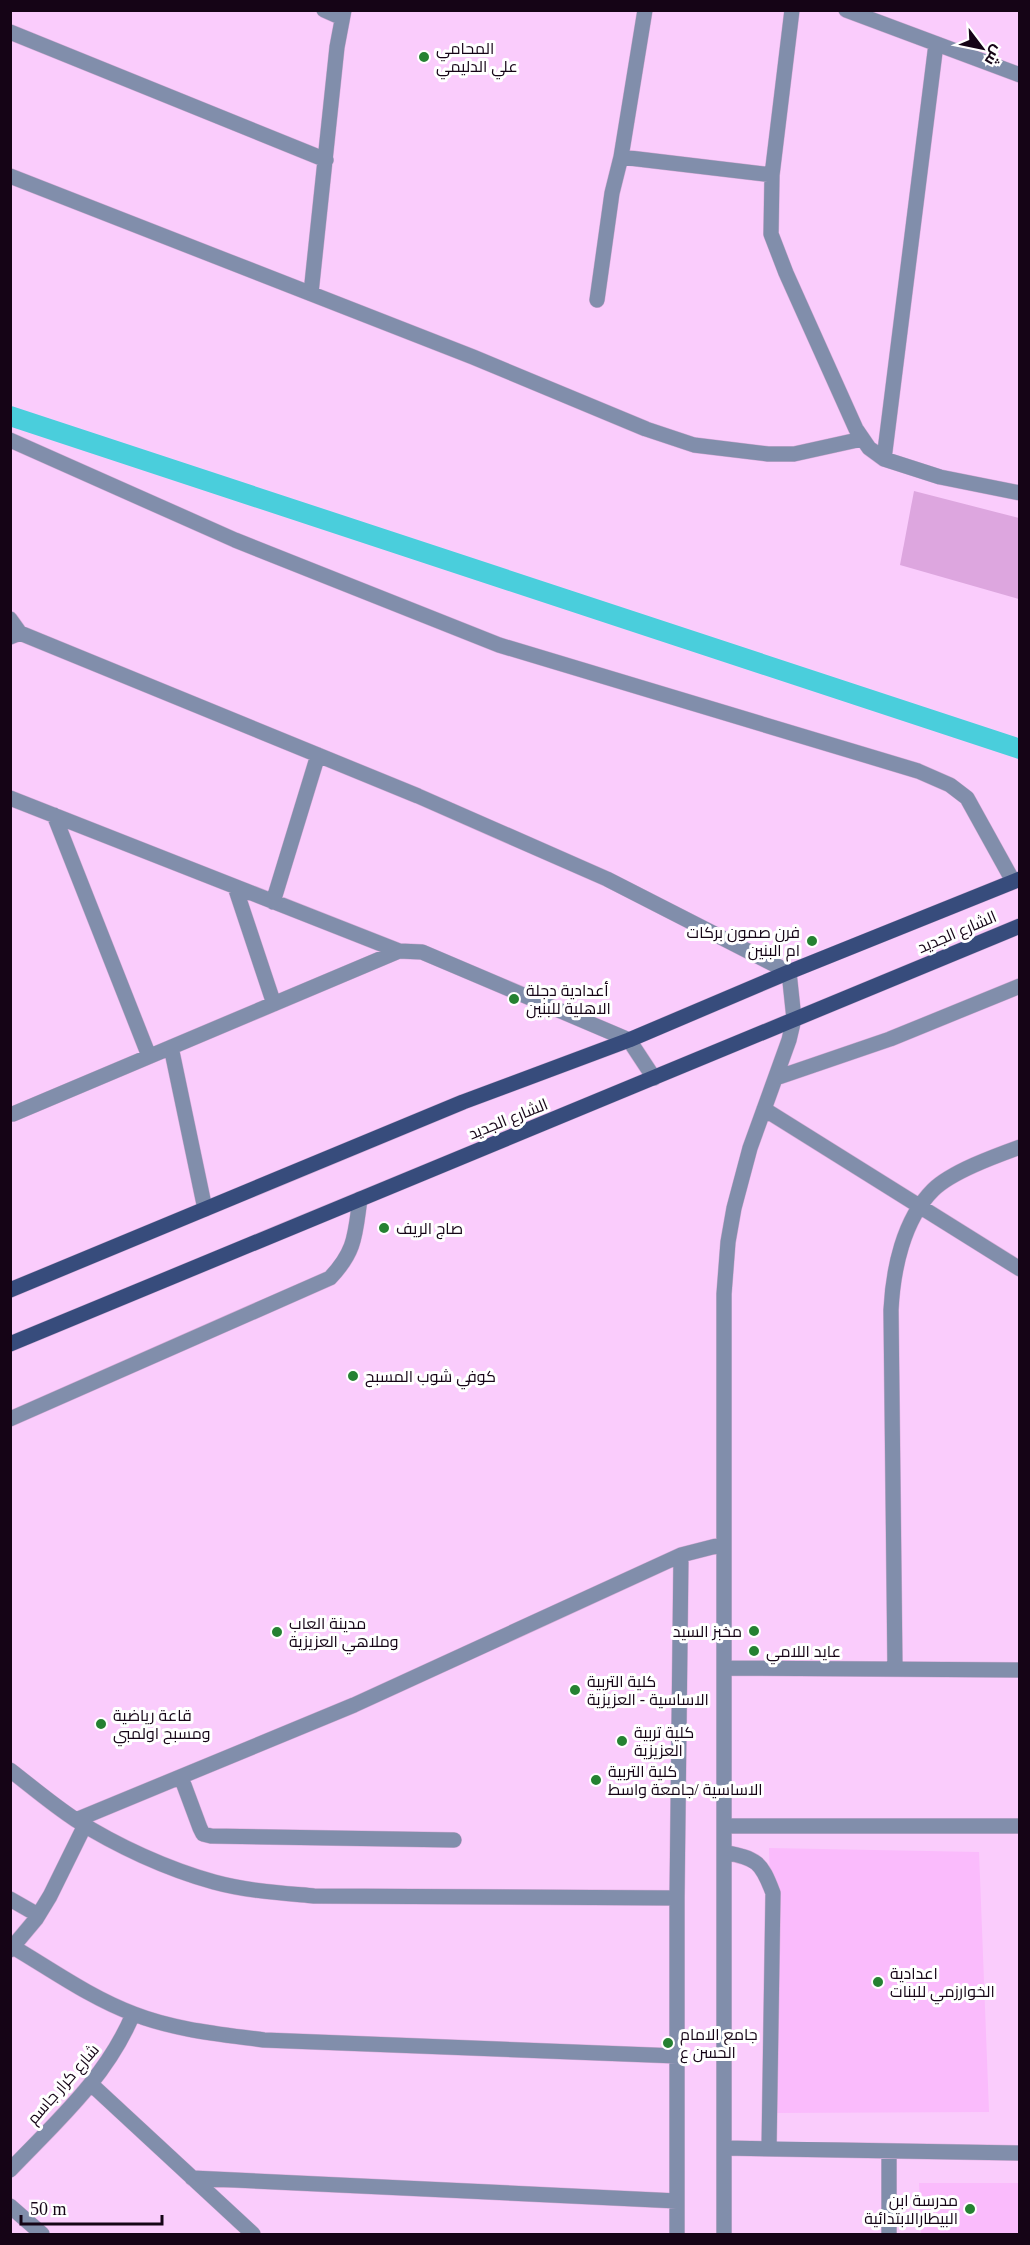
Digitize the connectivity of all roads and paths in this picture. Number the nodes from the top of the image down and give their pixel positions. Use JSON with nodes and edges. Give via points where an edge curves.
{"nodes":[{"id":1,"x":324,"y":10,"type":"edge"},
{"id":2,"x":645,"y":10,"type":"edge"},
{"id":3,"x":792,"y":10,"type":"edge"},
{"id":4,"x":846,"y":10,"type":"edge"},
{"id":5,"x":343,"y":14,"type":"edge"},
{"id":6,"x":10,"y":32,"type":"edge"},
{"id":7,"x":936,"y":44,"type":"junction"},
{"id":8,"x":1020,"y":75,"type":"edge"},
{"id":9,"x":621,"y":157,"type":"junction"},
{"id":10,"x":326,"y":160,"type":"junction"},
{"id":11,"x":772,"y":175,"type":"junction"},
{"id":12,"x":10,"y":176,"type":"edge"},
{"id":13,"x":311,"y":293,"type":"junction"},
{"id":14,"x":597,"y":300,"type":"dead end"},
{"id":15,"x":862,"y":439,"type":"junction"},
{"id":16,"x":10,"y":440,"type":"edge"},
{"id":17,"x":884,"y":459,"type":"junction"},
{"id":18,"x":1020,"y":493,"type":"edge"},
{"id":19,"x":10,"y":619,"type":"edge"},
{"id":20,"x":15,"y":635,"type":"edge"},
{"id":21,"x":318,"y":755,"type":"junction"},
{"id":22,"x":10,"y":798,"type":"edge"},
{"id":23,"x":54,"y":815,"type":"junction"},
{"id":24,"x":1016,"y":880,"type":"edge"},
{"id":25,"x":235,"y":888,"type":"junction"},
{"id":26,"x":273,"y":902,"type":"junction"},
{"id":27,"x":1020,"y":926,"type":"edge"},
{"id":28,"x":399,"y":951,"type":"junction"},
{"id":29,"x":789,"y":972,"type":"junction"},
{"id":30,"x":1020,"y":986,"type":"edge"},
{"id":31,"x":273,"y":1004,"type":"junction"},
{"id":32,"x":794,"y":1019,"type":"junction"},
{"id":33,"x":629,"y":1040,"type":"junction"},
{"id":34,"x":171,"y":1047,"type":"junction"},
{"id":35,"x":149,"y":1056,"type":"junction"},
{"id":36,"x":654,"y":1078,"type":"junction"},
{"id":37,"x":776,"y":1078,"type":"junction"},
{"id":38,"x":764,"y":1109,"type":"junction"},
{"id":39,"x":12,"y":1112,"type":"edge"},
{"id":40,"x":1020,"y":1147,"type":"edge"},
{"id":41,"x":360,"y":1199,"type":"junction"},
{"id":42,"x":920,"y":1206,"type":"junction"},
{"id":43,"x":205,"y":1209,"type":"junction"},
{"id":44,"x":1020,"y":1269,"type":"edge"},
{"id":45,"x":10,"y":1290,"type":"edge"},
{"id":46,"x":10,"y":1344,"type":"edge"},
{"id":47,"x":10,"y":1419,"type":"edge"},
{"id":48,"x":724,"y":1544,"type":"junction"},
{"id":49,"x":681,"y":1555,"type":"junction"},
{"id":50,"x":724,"y":1668,"type":"junction"},
{"id":51,"x":895,"y":1669,"type":"junction"},
{"id":52,"x":1020,"y":1670,"type":"edge"},
{"id":53,"x":10,"y":1770,"type":"edge"},
{"id":54,"x":181,"y":1777,"type":"junction"},
{"id":55,"x":80,"y":1822,"type":"junction"},
{"id":56,"x":724,"y":1826,"type":"junction"},
{"id":57,"x":1020,"y":1826,"type":"edge"},
{"id":58,"x":453,"y":1840,"type":"dead end"},
{"id":59,"x":724,"y":1851,"type":"junction"},
{"id":60,"x":677,"y":1898,"type":"junction"},
{"id":61,"x":10,"y":1899,"type":"edge"},
{"id":62,"x":38,"y":1915,"type":"junction"},
{"id":63,"x":12,"y":1949,"type":"edge"},
{"id":64,"x":133,"y":2014,"type":"junction"},
{"id":65,"x":677,"y":2056,"type":"junction"},
{"id":66,"x":91,"y":2084,"type":"junction"},
{"id":67,"x":724,"y":2148,"type":"junction"},
{"id":68,"x":769,"y":2149,"type":"junction"},
{"id":69,"x":889,"y":2151,"type":"junction"},
{"id":70,"x":1020,"y":2153,"type":"edge"},
{"id":71,"x":10,"y":2170,"type":"edge"},
{"id":72,"x":192,"y":2178,"type":"junction"},
{"id":73,"x":677,"y":2200,"type":"junction"},
{"id":74,"x":10,"y":2206,"type":"edge"},
{"id":75,"x":42,"y":2235,"type":"edge"},
{"id":76,"x":253,"y":2235,"type":"edge"},
{"id":77,"x":677,"y":2235,"type":"edge"},
{"id":78,"x":724,"y":2235,"type":"edge"},
{"id":79,"x":889,"y":2235,"type":"edge"}],
"edges":[{"from":1,"to":5,"type":"street"},
{"from":2,"to":9,"type":"street"},
{"from":3,"to":11,"type":"street"},
{"from":4,"to":7,"type":"street"},
{"from":5,"to":10,"type":"street"},
{"from":6,"to":10,"type":"street"},
{"from":7,"to":8,"type":"street"},
{"from":7,"to":17,"type":"street"},
{"from":9,"to":11,"type":"street"},
{"from":9,"to":14,"type":"street"},
{"from":10,"to":13,"type":"street"},
{"from":11,"to":15,"type":"street","via":[[771,234]]},
{"from":12,"to":13,"type":"street"},
{"from":13,"to":15,"type":"street","via":[[694,445],[794,454]]},
{"from":15,"to":17,"type":"street"},
{"from":16,"to":24,"type":"street","via":[[235,540],[499,645],[918,771],[950,785],[967,798]]},
{"from":17,"to":18,"type":"street","via":[[940,477]]},
{"from":19,"to":20,"type":"street"},
{"from":20,"to":21,"type":"street"},
{"from":21,"to":26,"type":"street"},
{"from":21,"to":29,"type":"street","via":[[607,879]]},
{"from":22,"to":23,"type":"street"},
{"from":23,"to":25,"type":"street"},
{"from":23,"to":35,"type":"street"},
{"from":24,"to":29,"type":"main road","name":"الشارع الجديد"},
{"from":25,"to":26,"type":"street"},
{"from":25,"to":31,"type":"street"},
{"from":26,"to":28,"type":"street"},
{"from":27,"to":32,"type":"main road","name":"الشارع الجديد"},
{"from":28,"to":31,"type":"street"},
{"from":28,"to":33,"type":"street","via":[[422,952]]},
{"from":29,"to":32,"type":"street"},
{"from":29,"to":33,"type":"main road","name":"الشارع الجديد"},
{"from":30,"to":37,"type":"street","via":[[890,1039]]},
{"from":31,"to":34,"type":"street"},
{"from":32,"to":36,"type":"main road","name":"الشارع الجديد"},
{"from":32,"to":37,"type":"street"},
{"from":33,"to":36,"type":"street"},
{"from":33,"to":43,"type":"main road","name":"الشارع الجديد","via":[[463,1102]]},
{"from":34,"to":35,"type":"street"},
{"from":34,"to":43,"type":"street"},
{"from":35,"to":39,"type":"street"},
{"from":36,"to":41,"type":"main road","name":"الشارع الجديد"},
{"from":37,"to":38,"type":"street"},
{"from":38,"to":42,"type":"street"},
{"from":38,"to":48,"type":"street","via":[[750,1148],[728,1242],[724,1294]]},
{"from":40,"to":42,"type":"street","via":[[958,1173],[934,1189]]},
{"from":41,"to":46,"type":"main road","name":"الشارع الجديد"},
{"from":41,"to":47,"type":"street","via":[[354,1245],[344,1264],[330,1278]]},
{"from":42,"to":44,"type":"street"},
{"from":42,"to":51,"type":"street","via":[[903,1241],[892,1288]]},
{"from":43,"to":45,"type":"main road","name":"الشارع الجديد"},
{"from":48,"to":49,"type":"street"},
{"from":48,"to":50,"type":"street"},
{"from":49,"to":54,"type":"street","via":[[354,1705]]},
{"from":49,"to":60,"type":"street"},
{"from":50,"to":51,"type":"street"},
{"from":50,"to":56,"type":"street"},
{"from":51,"to":52,"type":"street"},
{"from":53,"to":55,"type":"street"},
{"from":54,"to":55,"type":"street"},
{"from":54,"to":58,"type":"street","via":[[200,1828],[211,1836]]},
{"from":55,"to":60,"type":"street","via":[[159,1862],[214,1882],[263,1892],[314,1896]]},
{"from":55,"to":62,"type":"street","via":[[50,1896]]},
{"from":56,"to":57,"type":"street"},
{"from":56,"to":59,"type":"street"},
{"from":59,"to":67,"type":"street"},
{"from":59,"to":68,"type":"street","via":[[747,1857],[764,1870],[773,1893]]},
{"from":60,"to":65,"type":"street"},
{"from":61,"to":62,"type":"street"},
{"from":62,"to":63,"type":"street"},
{"from":63,"to":64,"type":"street"},
{"from":64,"to":65,"type":"street","via":[[168,2025],[264,2040]]},
{"from":64,"to":66,"type":"street","name":"شارع كرار جاسم","via":[[124,2036]]},
{"from":65,"to":73,"type":"street"},
{"from":66,"to":71,"type":"street","name":"شارع كرار جاسم"},
{"from":66,"to":72,"type":"street"},
{"from":67,"to":68,"type":"street"},
{"from":67,"to":78,"type":"street"},
{"from":68,"to":69,"type":"street"},
{"from":69,"to":70,"type":"street"},
{"from":69,"to":79,"type":"street"},
{"from":72,"to":73,"type":"street"},
{"from":72,"to":76,"type":"street"},
{"from":73,"to":77,"type":"street"},
{"from":74,"to":75,"type":"street"}]}
